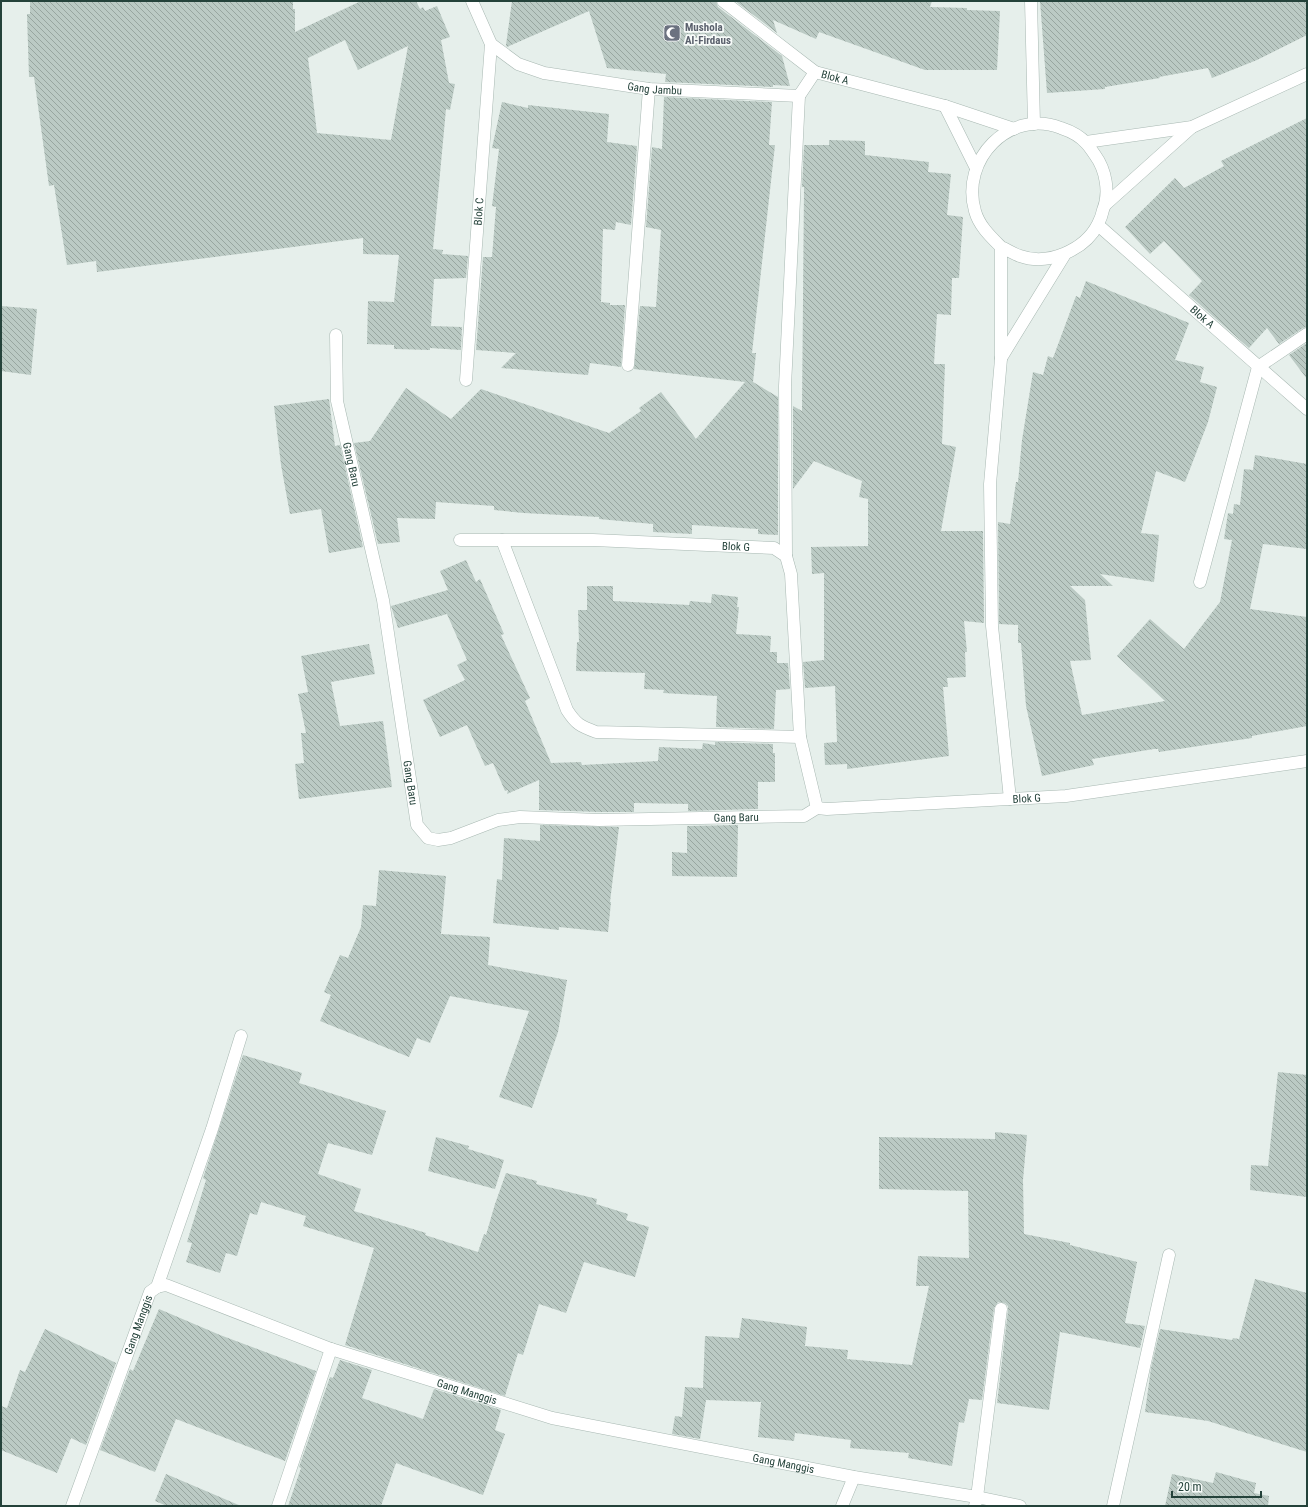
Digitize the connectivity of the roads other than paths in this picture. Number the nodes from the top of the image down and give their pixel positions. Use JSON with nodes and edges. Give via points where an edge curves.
{"nodes":[{"id":1,"x":472,"y":1,"type":"edge"},
{"id":2,"x":723,"y":1,"type":"edge"},
{"id":3,"x":1031,"y":1,"type":"edge"},
{"id":4,"x":491,"y":44,"type":"junction"},
{"id":5,"x":815,"y":72,"type":"junction"},
{"id":6,"x":1307,"y":74,"type":"edge"},
{"id":7,"x":649,"y":89,"type":"junction"},
{"id":8,"x":799,"y":96,"type":"junction"},
{"id":9,"x":945,"y":106,"type":"junction"},
{"id":10,"x":1034,"y":124,"type":"junction"},
{"id":11,"x":1192,"y":127,"type":"junction"},
{"id":12,"x":1014,"y":128,"type":"junction"},
{"id":13,"x":1086,"y":142,"type":"junction"},
{"id":14,"x":976,"y":168,"type":"junction"},
{"id":15,"x":1106,"y":204,"type":"junction"},
{"id":16,"x":1098,"y":225,"type":"junction"},
{"id":17,"x":1001,"y":247,"type":"junction"},
{"id":18,"x":1065,"y":254,"type":"junction"},
{"id":19,"x":1307,"y":334,"type":"edge"},
{"id":20,"x":336,"y":335,"type":"dead end"},
{"id":21,"x":1001,"y":359,"type":"junction"},
{"id":22,"x":628,"y":365,"type":"dead end"},
{"id":23,"x":1258,"y":367,"type":"junction"},
{"id":24,"x":466,"y":380,"type":"dead end"},
{"id":25,"x":1307,"y":409,"type":"edge"},
{"id":26,"x":460,"y":540,"type":"dead end"},
{"id":27,"x":502,"y":540,"type":"junction"},
{"id":28,"x":786,"y":556,"type":"junction"},
{"id":29,"x":1200,"y":582,"type":"dead end"},
{"id":30,"x":800,"y":737,"type":"junction"},
{"id":31,"x":1307,"y":761,"type":"edge"},
{"id":32,"x":1010,"y":799,"type":"junction"},
{"id":33,"x":817,"y":808,"type":"junction"},
{"id":34,"x":241,"y":1036,"type":"dead end"},
{"id":35,"x":1169,"y":1255,"type":"dead end"},
{"id":36,"x":157,"y":1287,"type":"junction"},
{"id":37,"x":1001,"y":1309,"type":"dead end"},
{"id":38,"x":331,"y":1348,"type":"junction"},
{"id":39,"x":854,"y":1477,"type":"junction"},
{"id":40,"x":976,"y":1502,"type":"edge"},
{"id":41,"x":72,"y":1506,"type":"edge"},
{"id":42,"x":278,"y":1506,"type":"edge"},
{"id":43,"x":842,"y":1506,"type":"edge"},
{"id":44,"x":1020,"y":1506,"type":"edge"},
{"id":45,"x":1113,"y":1506,"type":"edge"}],
"edges":[{"from":1,"to":4,"type":"street"},
{"from":2,"to":5,"type":"street","name":"Blok A"},
{"from":3,"to":10,"type":"street"},
{"from":4,"to":7,"type":"street","name":"Gang Jambu","via":[[518,64],[544,73]]},
{"from":4,"to":24,"type":"street","name":"Blok C"},
{"from":5,"to":8,"type":"street"},
{"from":5,"to":9,"type":"street","name":"Blok A"},
{"from":6,"to":11,"type":"street"},
{"from":7,"to":8,"type":"street","name":"Gang Jambu"},
{"from":7,"to":22,"type":"street"},
{"from":8,"to":28,"type":"street","via":[[785,386]]},
{"from":9,"to":12,"type":"street","name":"Blok A"},
{"from":9,"to":14,"type":"street"},
{"from":10,"to":12,"type":"street"},
{"from":10,"to":13,"type":"street","via":[[1053,125],[1070,131]]},
{"from":11,"to":13,"type":"street"},
{"from":11,"to":15,"type":"street"},
{"from":12,"to":14,"type":"street","via":[[987,148]]},
{"from":13,"to":15,"type":"street","via":[[1099,160],[1106,182]]},
{"from":14,"to":17,"type":"street","via":[[972,190],[975,212],[985,232]]},
{"from":15,"to":16,"type":"street"},
{"from":16,"to":18,"type":"street","via":[[1084,242]]},
{"from":16,"to":23,"type":"street","name":"Blok A"},
{"from":17,"to":18,"type":"street","via":[[1021,257],[1044,259]]},
{"from":17,"to":21,"type":"street"},
{"from":18,"to":21,"type":"street"},
{"from":19,"to":23,"type":"street"},
{"from":20,"to":33,"type":"street","name":"Gang Baru","via":[[337,401],[383,600],[418,825],[428,838],[451,838],[498,820],[520,817],[599,820],[804,816]]},
{"from":21,"to":32,"type":"street","via":[[990,484],[992,626]]},
{"from":23,"to":25,"type":"street","name":"Blok A"},
{"from":23,"to":29,"type":"street"},
{"from":26,"to":27,"type":"street","name":"Blok G"},
{"from":27,"to":28,"type":"street","name":"Blok G","via":[[593,540],[774,548]]},
{"from":27,"to":30,"type":"street","via":[[566,710],[574,721],[583,727],[596,732]]},
{"from":28,"to":30,"type":"street","via":[[791,574]]},
{"from":30,"to":33,"type":"street"},
{"from":31,"to":32,"type":"street","name":"Blok G","via":[[1066,796]]},
{"from":32,"to":33,"type":"street","name":"Blok G","via":[[827,810]]},
{"from":34,"to":36,"type":"street","via":[[212,1129]]},
{"from":35,"to":45,"type":"street"},
{"from":36,"to":38,"type":"street","name":"Gang Manggis","via":[[166,1285]]},
{"from":36,"to":41,"type":"street","name":"Gang Manggis","via":[[150,1292]]},
{"from":37,"to":40,"type":"street"},
{"from":38,"to":39,"type":"street","name":"Gang Manggis","via":[[552,1418]]},
{"from":38,"to":42,"type":"street"},
{"from":39,"to":40,"type":"street","name":"Gang Manggis"},
{"from":39,"to":43,"type":"street"},
{"from":40,"to":44,"type":"street","name":"Gang Manggis"}]}
